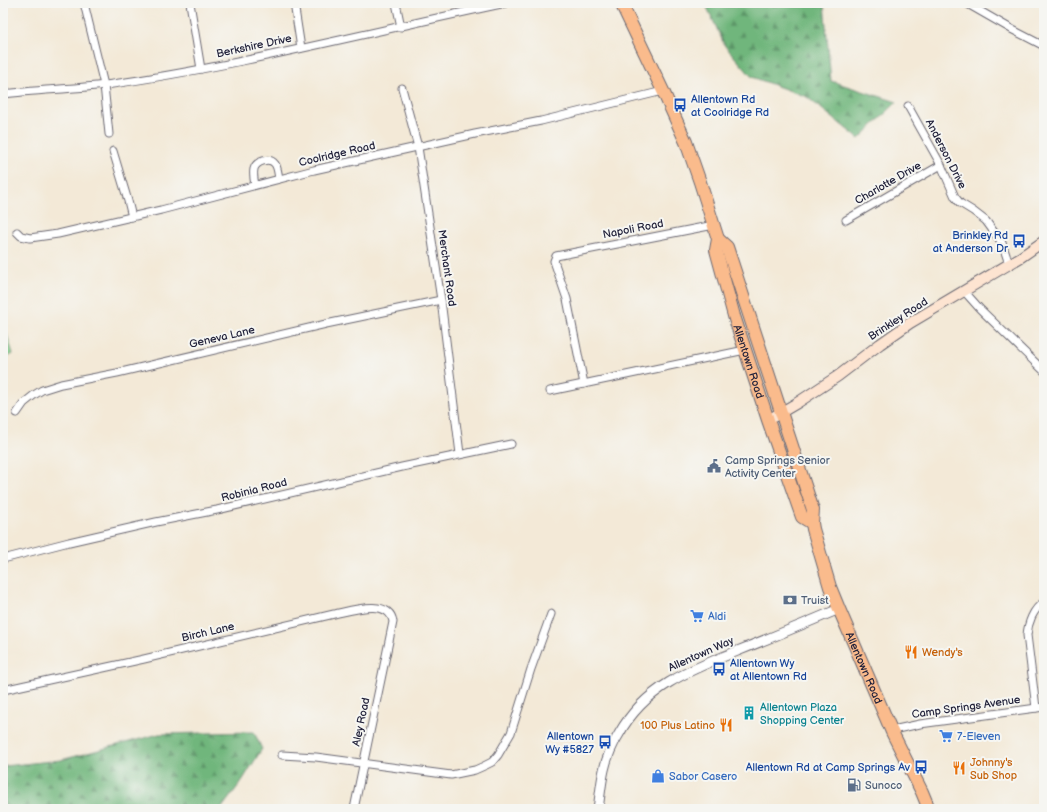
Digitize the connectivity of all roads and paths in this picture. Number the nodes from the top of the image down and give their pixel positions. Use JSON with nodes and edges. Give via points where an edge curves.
{"nodes":[{"id":1,"x":84,"y":3,"type":"edge"},
{"id":2,"x":190,"y":3,"type":"edge"},
{"id":3,"x":294,"y":3,"type":"edge"},
{"id":4,"x":396,"y":3,"type":"edge"},
{"id":5,"x":506,"y":3,"type":"edge"},
{"id":6,"x":621,"y":3,"type":"edge"},
{"id":7,"x":494,"y":4,"type":"edge"},
{"id":8,"x":971,"y":4,"type":"edge"},
{"id":9,"x":401,"y":27,"type":"junction"},
{"id":10,"x":1044,"y":46,"type":"edge"},
{"id":11,"x":301,"y":48,"type":"junction"},
{"id":12,"x":200,"y":69,"type":"junction"},
{"id":13,"x":104,"y":85,"type":"junction"},
{"id":14,"x":402,"y":88,"type":"dead end"},
{"id":15,"x":663,"y":91,"type":"junction"},
{"id":16,"x":3,"y":94,"type":"edge"},
{"id":17,"x":908,"y":106,"type":"dead end"},
{"id":18,"x":109,"y":134,"type":"dead end"},
{"id":19,"x":418,"y":147,"type":"junction"},
{"id":20,"x":113,"y":151,"type":"dead end"},
{"id":21,"x":941,"y":165,"type":"junction"},
{"id":22,"x":279,"y":179,"type":"junction"},
{"id":23,"x":255,"y":185,"type":"junction"},
{"id":24,"x":132,"y":216,"type":"junction"},
{"id":25,"x":846,"y":220,"type":"dead end"},
{"id":26,"x":714,"y":224,"type":"junction"},
{"id":27,"x":17,"y":232,"type":"dead end"},
{"id":28,"x":718,"y":239,"type":"junction"},
{"id":29,"x":1044,"y":242,"type":"edge"},
{"id":30,"x":1009,"y":264,"type":"junction"},
{"id":31,"x":964,"y":291,"type":"junction"},
{"id":32,"x":441,"y":300,"type":"junction"},
{"id":33,"x":745,"y":350,"type":"junction"},
{"id":34,"x":1044,"y":371,"type":"edge"},
{"id":35,"x":584,"y":384,"type":"junction"},
{"id":36,"x":550,"y":391,"type":"dead end"},
{"id":37,"x":17,"y":413,"type":"dead end"},
{"id":38,"x":780,"y":413,"type":"junction"},
{"id":39,"x":768,"y":420,"type":"junction"},
{"id":40,"x":511,"y":444,"type":"dead end"},
{"id":41,"x":460,"y":454,"type":"junction"},
{"id":42,"x":812,"y":522,"type":"junction"},
{"id":43,"x":3,"y":560,"type":"edge"},
{"id":44,"x":1044,"y":602,"type":"edge"},
{"id":45,"x":839,"y":610,"type":"junction"},
{"id":46,"x":550,"y":614,"type":"dead end"},
{"id":47,"x":390,"y":640,"type":"joint"},
{"id":48,"x":3,"y":690,"type":"edge"},
{"id":49,"x":1036,"y":708,"type":"junction"},
{"id":50,"x":1044,"y":708,"type":"edge"},
{"id":51,"x":892,"y":732,"type":"junction"},
{"id":52,"x":282,"y":755,"type":"dead end"},
{"id":53,"x":364,"y":764,"type":"junction"},
{"id":54,"x":354,"y":809,"type":"edge"},
{"id":55,"x":598,"y":809,"type":"edge"},
{"id":56,"x":929,"y":809,"type":"edge"}],
"edges":[{"from":1,"to":13,"type":"street"},
{"from":2,"to":12,"type":"street"},
{"from":3,"to":11,"type":"street"},
{"from":4,"to":9,"type":"street"},
{"from":5,"to":7,"type":"street","name":"Berkshire Drive"},
{"from":6,"to":15,"type":"main road","name":"Allentown Road"},
{"from":7,"to":9,"type":"street","name":"Berkshire Drive"},
{"from":8,"to":10,"type":"street"},
{"from":9,"to":11,"type":"street","name":"Berkshire Drive"},
{"from":11,"to":12,"type":"street","name":"Berkshire Drive"},
{"from":12,"to":13,"type":"street","name":"Berkshire Drive"},
{"from":13,"to":16,"type":"street","name":"Berkshire Drive"},
{"from":13,"to":18,"type":"street"},
{"from":14,"to":19,"type":"street","name":"Merchant Road"},
{"from":15,"to":19,"type":"street","name":"Coolridge Road","via":[[541,121]]},
{"from":15,"to":26,"type":"main road","name":"Allentown Road","via":[[690,155]]},
{"from":17,"to":21,"type":"street","name":"Anderson Drive"},
{"from":19,"to":22,"type":"street","name":"Coolridge Road"},
{"from":19,"to":32,"type":"street","name":"Merchant Road"},
{"from":20,"to":24,"type":"street"},
{"from":21,"to":25,"type":"street","name":"Charlotte Drive"},
{"from":21,"to":30,"type":"street","name":"Anderson Drive","via":[[955,197],[986,221],[1002,243]]},
{"from":22,"to":23,"type":"street","name":"Coolridge Road"},
{"from":22,"to":23,"type":"street","via":[[276,165],[269,160],[256,165]]},
{"from":23,"to":24,"type":"street","name":"Coolridge Road"},
{"from":24,"to":27,"type":"street","name":"Coolridge Road","via":[[34,239],[26,238]]},
{"from":26,"to":28,"type":"main road","name":"Allentown Road"},
{"from":26,"to":35,"type":"street","name":"Napoli Road","via":[[556,256],[554,261],[565,294]]},
{"from":28,"to":33,"type":"main road","name":"Allentown Road","via":[[716,250]]},
{"from":28,"to":38,"type":"main road","name":"Allentown Road","via":[[727,247]]},
{"from":29,"to":30,"type":"main road","name":"Brinkley Road"},
{"from":30,"to":31,"type":"main road","name":"Brinkley Road"},
{"from":31,"to":34,"type":"street"},
{"from":31,"to":38,"type":"main road","name":"Brinkley Road","via":[[895,334],[838,376]]},
{"from":32,"to":37,"type":"street","name":"Geneva Lane","via":[[57,386],[34,395]]},
{"from":32,"to":41,"type":"street","name":"Merchant Road"},
{"from":33,"to":35,"type":"street"},
{"from":33,"to":39,"type":"main road","name":"Allentown Road"},
{"from":35,"to":36,"type":"street"},
{"from":38,"to":39,"type":"main road","name":"Brinkley Road"},
{"from":38,"to":42,"type":"main road","name":"Allentown Road","via":[[813,510]]},
{"from":39,"to":42,"type":"main road","name":"Allentown Road","via":[[802,517]]},
{"from":40,"to":41,"type":"street","name":"Robinia Road"},
{"from":41,"to":43,"type":"street","name":"Robinia Road","via":[[156,522]]},
{"from":42,"to":45,"type":"main road","name":"Allentown Road"},
{"from":44,"to":49,"type":"street","via":[[1033,614],[1027,635]]},
{"from":45,"to":51,"type":"main road","name":"Allentown Road"},
{"from":45,"to":55,"type":"street","name":"Allentown Way","via":[[691,670],[665,684],[645,699],[622,727],[608,754]]},
{"from":46,"to":53,"type":"street","via":[[511,733],[506,745],[492,762],[475,770],[451,775]]},
{"from":47,"to":48,"type":"street","name":"Birch Lane","via":[[393,622],[390,613],[381,608],[364,608]]},
{"from":47,"to":53,"type":"street","name":"Aley Road"},
{"from":49,"to":50,"type":"street","name":"Camp Springs Avenue"},
{"from":49,"to":51,"type":"street","name":"Camp Springs Avenue","via":[[920,724]]},
{"from":51,"to":56,"type":"main road","name":"Allentown Road"},
{"from":52,"to":53,"type":"street"},
{"from":53,"to":54,"type":"street","name":"Aley Road"}]}
